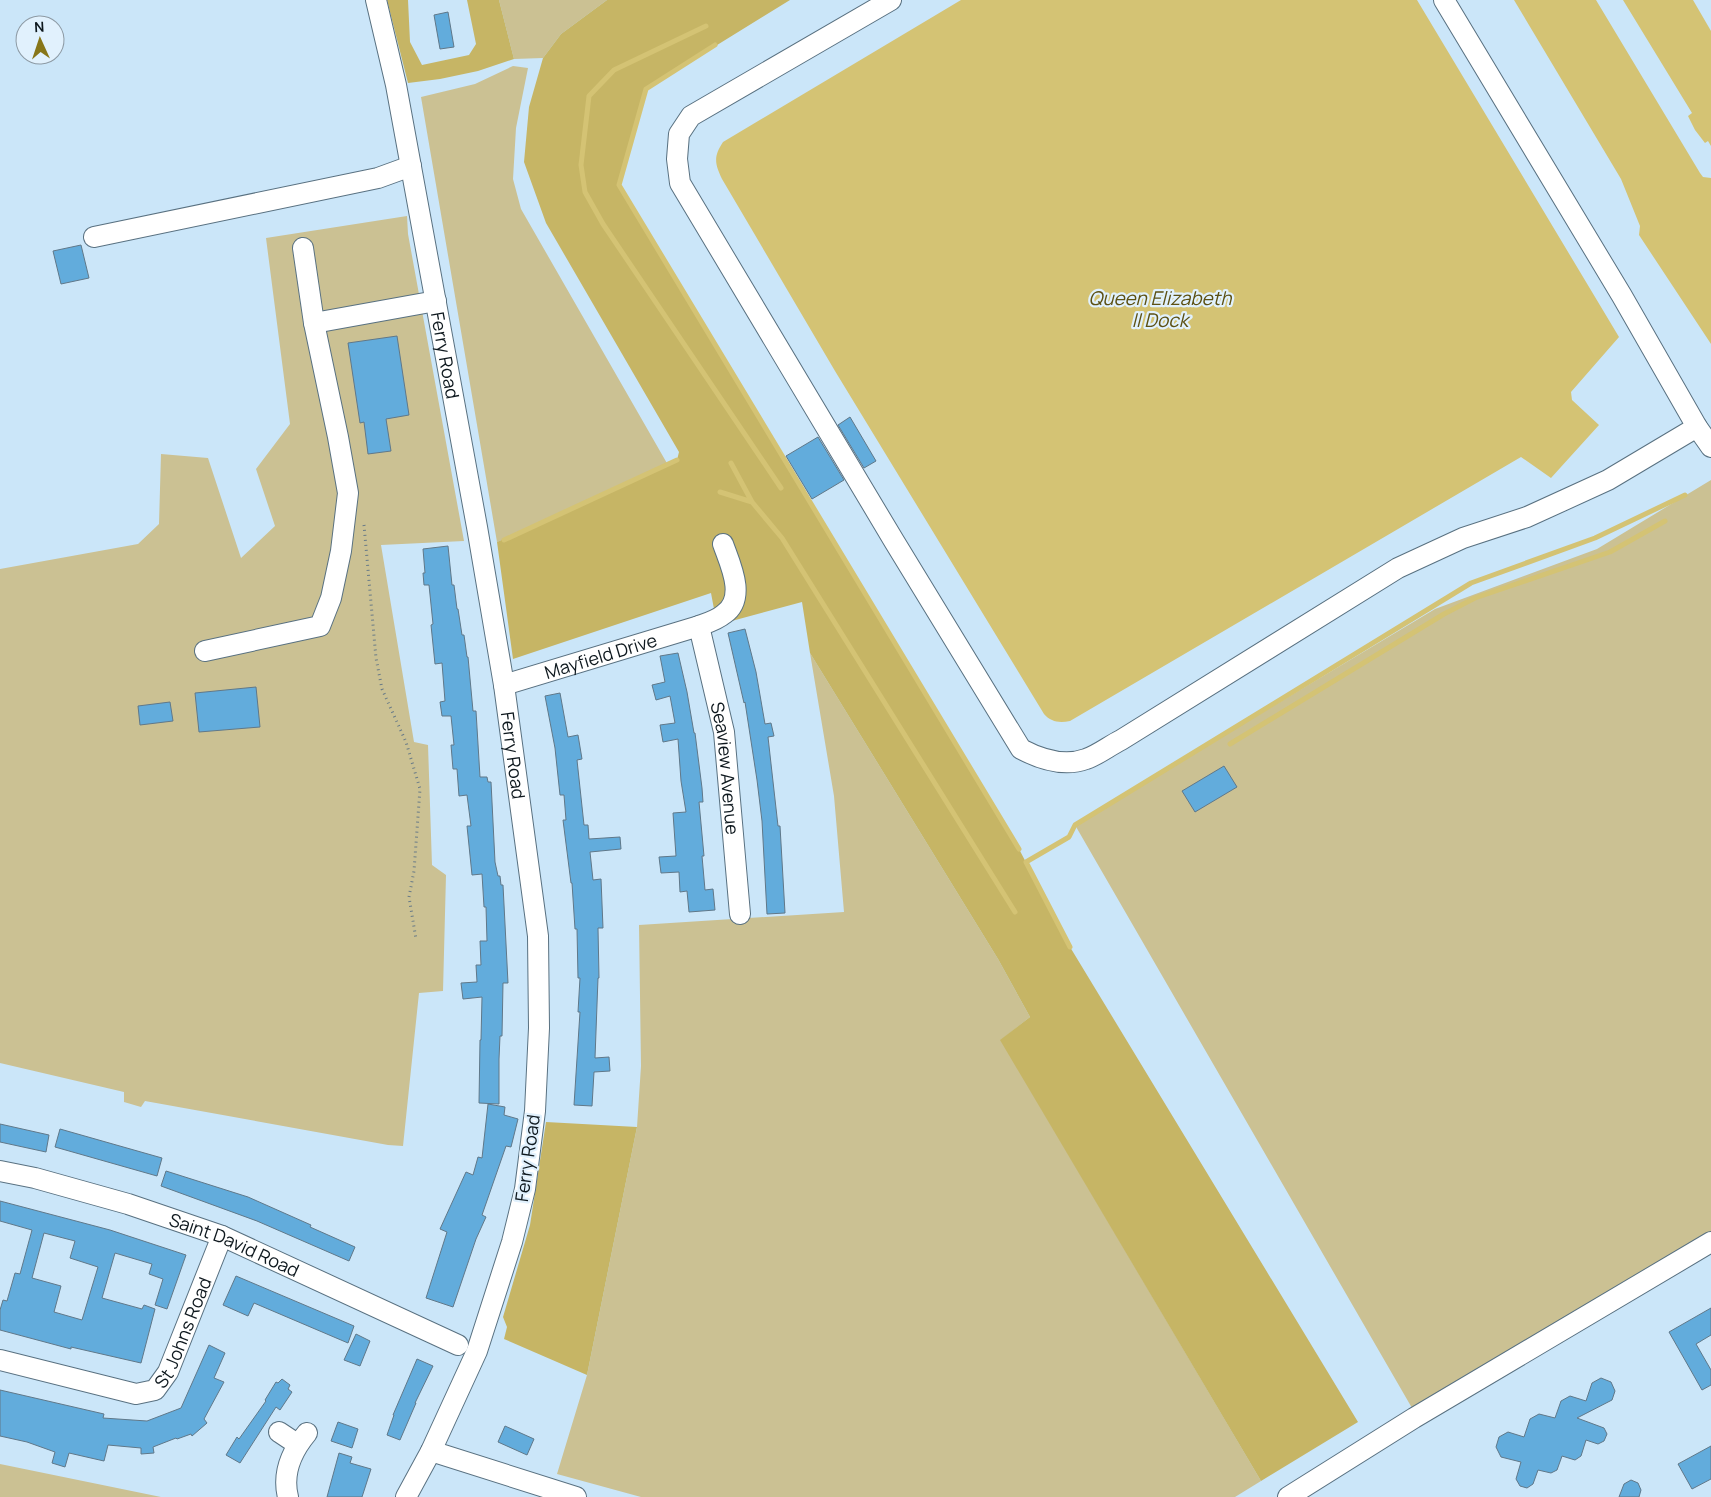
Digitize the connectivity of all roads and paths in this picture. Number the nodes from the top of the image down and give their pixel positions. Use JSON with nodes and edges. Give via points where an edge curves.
{"nodes":[{"id":1,"x":376,"y":0,"type":"edge"},
{"id":2,"x":891,"y":0,"type":"edge"},
{"id":3,"x":1444,"y":0,"type":"edge"},
{"id":4,"x":411,"y":166,"type":"junction"},
{"id":5,"x":94,"y":237,"type":"dead end"},
{"id":6,"x":303,"y":248,"type":"dead end"},
{"id":7,"x":436,"y":301,"type":"junction"},
{"id":8,"x":314,"y":323,"type":"junction"},
{"id":9,"x":1697,"y":427,"type":"junction"},
{"id":10,"x":1711,"y":447,"type":"edge"},
{"id":11,"x":363,"y":516,"type":"dead end"},
{"id":12,"x":723,"y":544,"type":"dead end"},
{"id":13,"x":699,"y":626,"type":"junction"},
{"id":14,"x":205,"y":651,"type":"dead end"},
{"id":15,"x":504,"y":685,"type":"junction"},
{"id":16,"x":740,"y":914,"type":"dead end"},
{"id":17,"x":416,"y":939,"type":"dead end"},
{"id":18,"x":0,"y":1171,"type":"edge"},
{"id":19,"x":222,"y":1236,"type":"junction"},
{"id":20,"x":1711,"y":1242,"type":"edge"},
{"id":21,"x":458,"y":1345,"type":"dead end"},
{"id":22,"x":0,"y":1360,"type":"edge"},
{"id":23,"x":279,"y":1432,"type":"dead end"},
{"id":24,"x":432,"y":1451,"type":"junction"},
{"id":25,"x":288,"y":1497,"type":"edge"},
{"id":26,"x":406,"y":1497,"type":"edge"},
{"id":27,"x":576,"y":1497,"type":"edge"},
{"id":28,"x":1288,"y":1497,"type":"edge"}],
"edges":[{"from":1,"to":4,"type":"street","name":"Ferry Road"},
{"from":2,"to":9,"type":"street","via":[[691,116],[679,134],[677,159],[680,183],[1016,740],[1033,756],[1061,763],[1085,760],[1398,568],[1463,538],[1527,517],[1608,480]]},
{"from":3,"to":9,"type":"street"},
{"from":4,"to":5,"type":"street","via":[[378,178]]},
{"from":4,"to":7,"type":"street","name":"Ferry Road"},
{"from":6,"to":8,"type":"street"},
{"from":7,"to":8,"type":"street"},
{"from":7,"to":15,"type":"street","name":"Ferry Road"},
{"from":8,"to":14,"type":"street","via":[[348,493],[331,598],[320,626]]},
{"from":9,"to":10,"type":"street"},
{"from":11,"to":17,"type":"path","via":[[376,658],[382,689],[406,742],[420,789],[409,897]]},
{"from":12,"to":13,"type":"street","name":"Mayfield Drive","via":[[735,583],[735,600],[726,613]]},
{"from":13,"to":15,"type":"street","name":"Mayfield Drive"},
{"from":13,"to":16,"type":"street","name":"Seaview Avenue","via":[[724,732]]},
{"from":15,"to":24,"type":"street","name":"Ferry Road","via":[[538,936],[539,1028],[535,1111],[525,1189],[512,1242],[477,1351]]},
{"from":18,"to":19,"type":"street","name":"Saint David Road","via":[[128,1204]]},
{"from":19,"to":21,"type":"street","name":"Saint David Road"},
{"from":19,"to":22,"type":"street","name":"St Johns Road","via":[[168,1372],[155,1390],[136,1394]]},
{"from":20,"to":28,"type":"street","via":[[1414,1418]]},
{"from":23,"to":25,"type":"street","via":[[302,1438],[286,1474]]},
{"from":24,"to":26,"type":"street","name":"Ferry Road"},
{"from":24,"to":27,"type":"street"}]}
